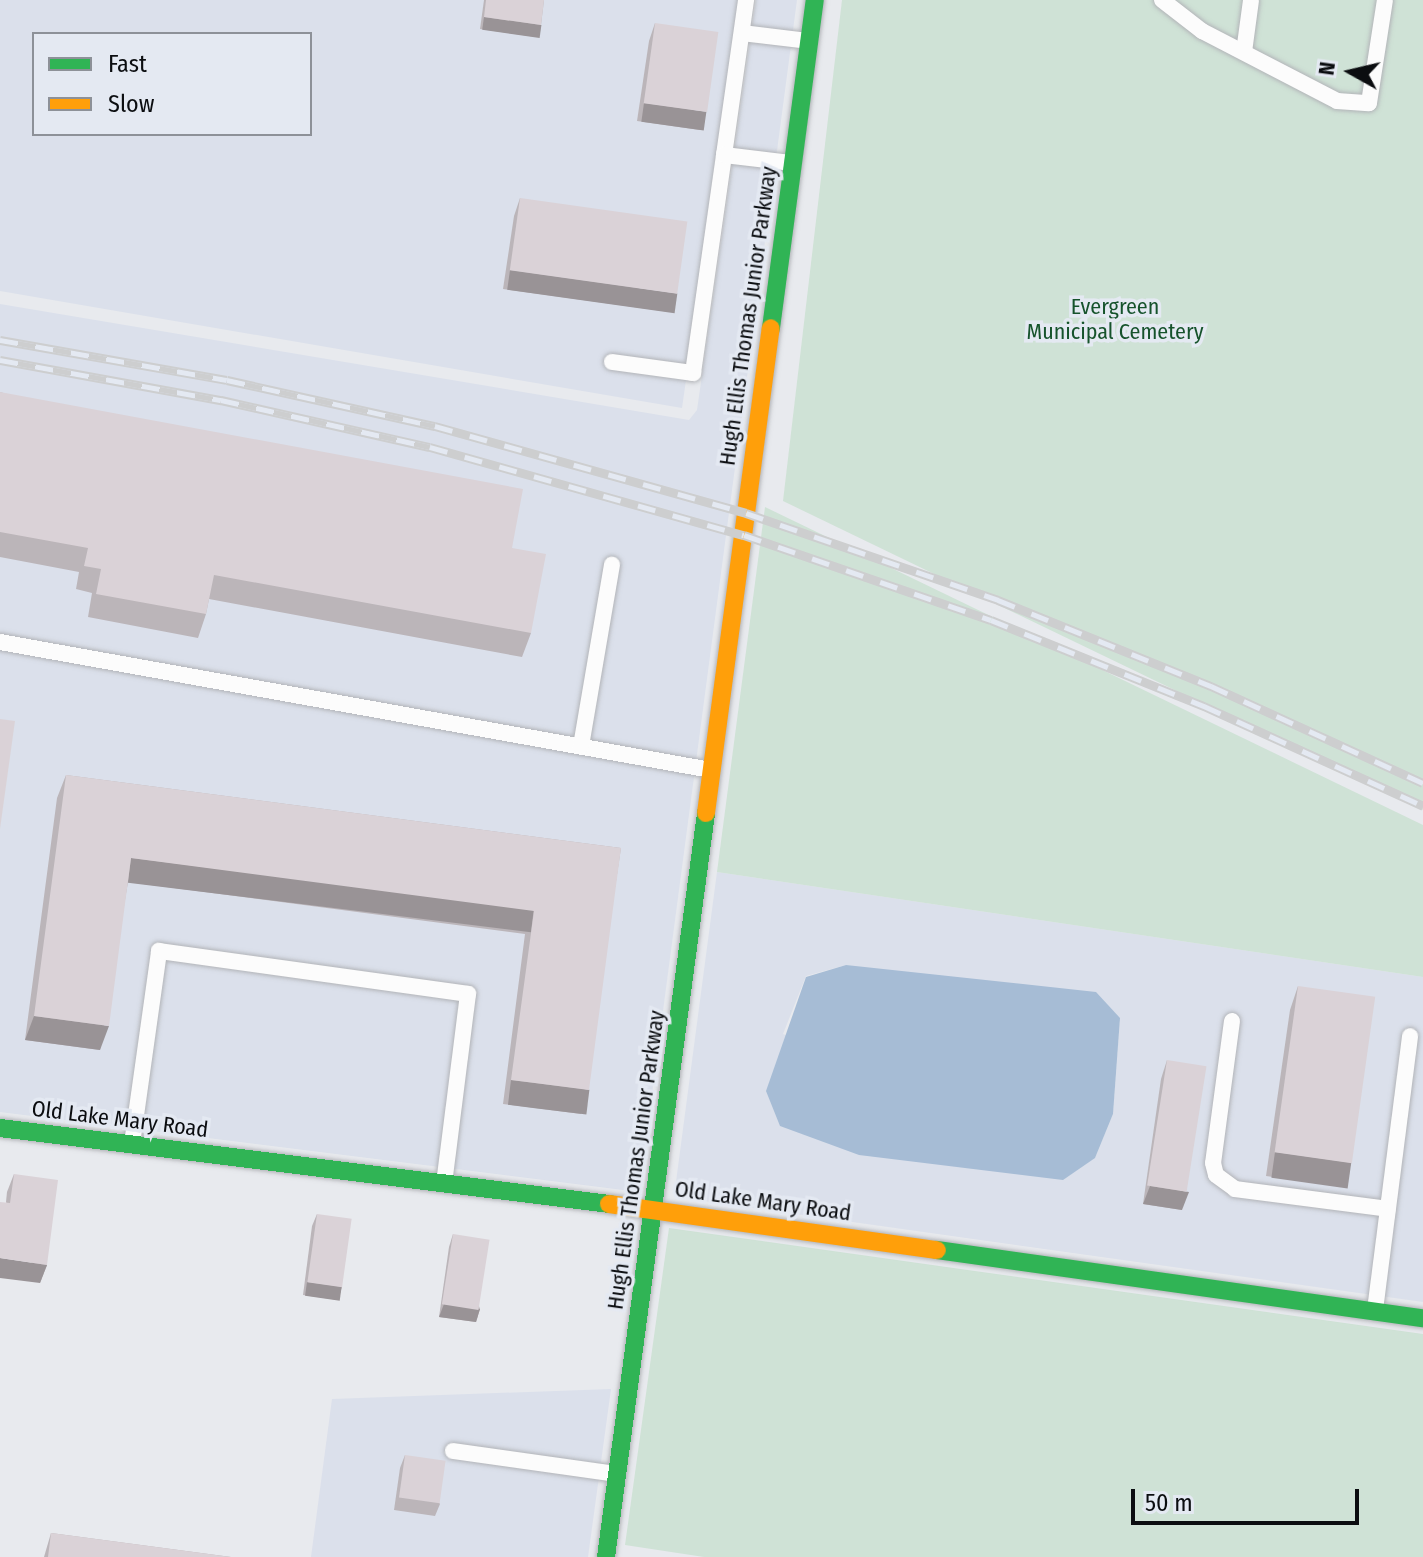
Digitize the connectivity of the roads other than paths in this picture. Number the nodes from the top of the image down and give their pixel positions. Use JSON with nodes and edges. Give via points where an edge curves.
{"nodes":[{"id":1,"x":746,"y":0,"type":"edge"},
{"id":2,"x":815,"y":0,"type":"edge"},
{"id":3,"x":1162,"y":0,"type":"edge"},
{"id":4,"x":1251,"y":0,"type":"edge"},
{"id":5,"x":1385,"y":0,"type":"edge"},
{"id":6,"x":742,"y":33,"type":"junction"},
{"id":7,"x":809,"y":42,"type":"junction"},
{"id":8,"x":1244,"y":52,"type":"junction"},
{"id":9,"x":724,"y":155,"type":"junction"},
{"id":10,"x":793,"y":163,"type":"junction"},
{"id":11,"x":612,"y":362,"type":"dead end"},
{"id":12,"x":612,"y":565,"type":"dead end"},
{"id":13,"x":0,"y":642,"type":"edge"},
{"id":14,"x":581,"y":746,"type":"junction"},
{"id":15,"x":712,"y":770,"type":"junction"},
{"id":16,"x":1232,"y":1021,"type":"dead end"},
{"id":17,"x":1410,"y":1036,"type":"dead end"},
{"id":18,"x":0,"y":1128,"type":"edge"},
{"id":19,"x":132,"y":1145,"type":"junction"},
{"id":20,"x":444,"y":1184,"type":"junction"},
{"id":21,"x":1388,"y":1209,"type":"junction"},
{"id":22,"x":654,"y":1210,"type":"junction"},
{"id":23,"x":1375,"y":1312,"type":"junction"},
{"id":24,"x":1423,"y":1318,"type":"edge"},
{"id":25,"x":453,"y":1451,"type":"dead end"},
{"id":26,"x":617,"y":1474,"type":"junction"},
{"id":27,"x":606,"y":1557,"type":"edge"}],
"edges":[{"from":1,"to":6,"type":"lane"},
{"from":2,"to":7,"type":"main road","name":"Hugh Ellis Thomas Junior Parkway"},
{"from":3,"to":8,"type":"lane","via":[[1202,31]]},
{"from":4,"to":8,"type":"lane"},
{"from":5,"to":8,"type":"lane","via":[[1369,103],[1337,101]]},
{"from":6,"to":7,"type":"lane"},
{"from":6,"to":9,"type":"lane"},
{"from":7,"to":10,"type":"main road","name":"Hugh Ellis Thomas Junior Parkway"},
{"from":9,"to":10,"type":"lane"},
{"from":9,"to":11,"type":"lane","via":[[693,373]]},
{"from":10,"to":15,"type":"main road","name":"Hugh Ellis Thomas Junior Parkway"},
{"from":12,"to":14,"type":"lane"},
{"from":13,"to":14,"type":"lane"},
{"from":14,"to":15,"type":"lane"},
{"from":15,"to":22,"type":"main road","name":"Hugh Ellis Thomas Junior Parkway"},
{"from":16,"to":21,"type":"lane","via":[[1213,1163],[1216,1175],[1235,1189]]},
{"from":17,"to":21,"type":"lane"},
{"from":18,"to":19,"type":"main road","name":"Old Lake Mary Road"},
{"from":19,"to":20,"type":"main road","name":"Old Lake Mary Road"},
{"from":19,"to":20,"type":"lane","via":[[159,951],[468,994]]},
{"from":20,"to":22,"type":"main road","name":"Old Lake Mary Road"},
{"from":21,"to":23,"type":"lane"},
{"from":22,"to":23,"type":"main road","name":"Old Lake Mary Road"},
{"from":22,"to":26,"type":"main road","name":"Hugh Ellis Thomas Junior Parkway"},
{"from":23,"to":24,"type":"main road","name":"Old Lake Mary Road"},
{"from":25,"to":26,"type":"lane"},
{"from":26,"to":27,"type":"main road","name":"Hugh Ellis Thomas Junior Parkway"}]}
